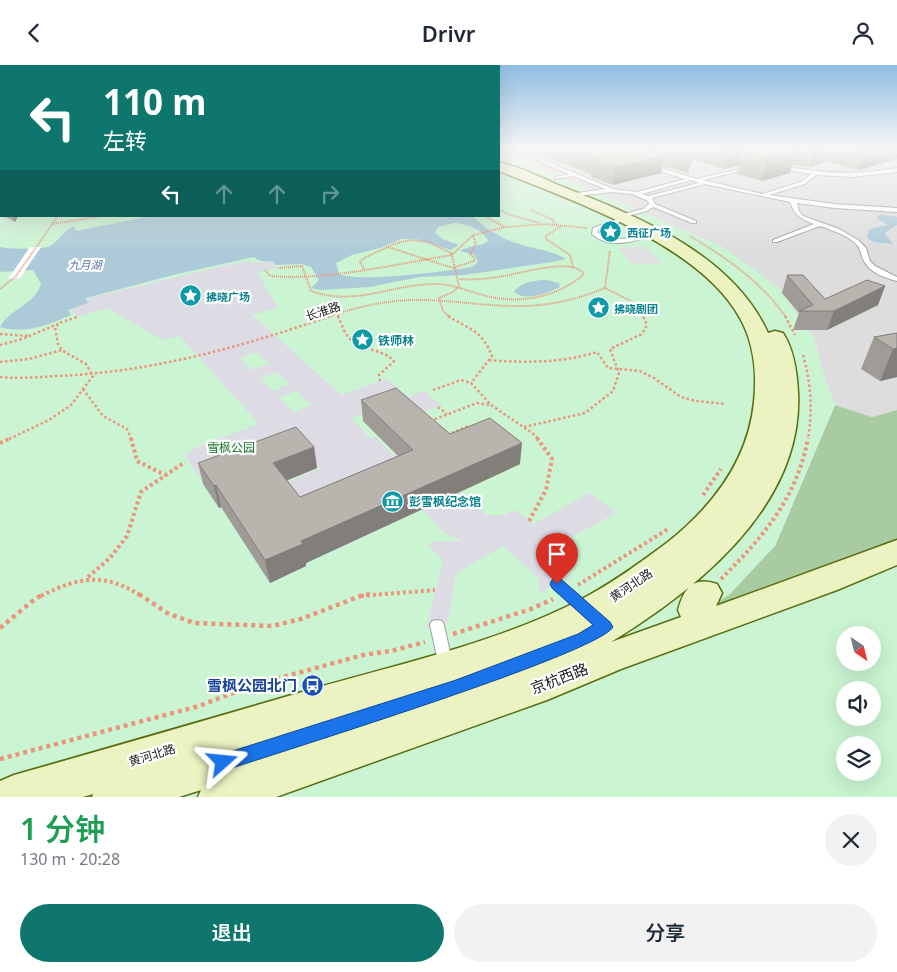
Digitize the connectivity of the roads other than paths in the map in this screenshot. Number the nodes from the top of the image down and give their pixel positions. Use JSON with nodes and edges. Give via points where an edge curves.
{"nodes":[{"id":1,"x":556,"y":182,"type":"edge"},
{"id":2,"x":559,"y":182,"type":"edge"},
{"id":3,"x":564,"y":182,"type":"edge"},
{"id":4,"x":685,"y":182,"type":"edge"},
{"id":5,"x":804,"y":182,"type":"edge"},
{"id":6,"x":704,"y":183,"type":"joint"},
{"id":7,"x":570,"y":186,"type":"junction"},
{"id":8,"x":760,"y":196,"type":"junction"},
{"id":9,"x":793,"y":201,"type":"junction"},
{"id":10,"x":897,"y":210,"type":"edge"},
{"id":11,"x":628,"y":214,"type":"junction"},
{"id":12,"x":694,"y":221,"type":"dead end"},
{"id":13,"x":819,"y":224,"type":"junction"},
{"id":14,"x":775,"y":241,"type":"dead end"},
{"id":15,"x":897,"y":279,"type":"edge"},
{"id":16,"x":897,"y":552,"type":"edge"},
{"id":17,"x":445,"y":654,"type":"junction"},
{"id":18,"x":14,"y":797,"type":"edge"},
{"id":19,"x":114,"y":797,"type":"edge"},
{"id":20,"x":220,"y":797,"type":"edge"}],
"edges":[{"from":1,"to":7,"type":"main road","name":"黄河北路"},
{"from":2,"to":7,"type":"main road","name":"黄河北路"},
{"from":3,"to":7,"type":"lane"},
{"from":4,"to":11,"type":"lane"},
{"from":5,"to":8,"type":"lane"},
{"from":6,"to":8,"type":"lane"},
{"from":6,"to":11,"type":"lane"},
{"from":7,"to":11,"type":"main road","name":"黄河北路"},
{"from":8,"to":9,"type":"lane"},
{"from":9,"to":10,"type":"lane"},
{"from":9,"to":13,"type":"lane","via":[[801,217]]},
{"from":11,"to":12,"type":"lane"},
{"from":11,"to":17,"type":"main road","name":"黄河北路","via":[[706,269],[733,294],[745,309],[760,339],[767,404],[752,463],[723,508],[676,554],[632,586],[579,604],[520,640]]},
{"from":13,"to":14,"type":"lane"},
{"from":13,"to":15,"type":"lane","via":[[856,241],[864,249],[871,267]]},
{"from":16,"to":20,"type":"main road","name":"京杭西路","via":[[825,581],[711,606],[608,658],[534,689],[235,789]]},
{"from":17,"to":18,"type":"main road","name":"黄河北路"},
{"from":17,"to":19,"type":"main road","name":"黄河北路"}]}
